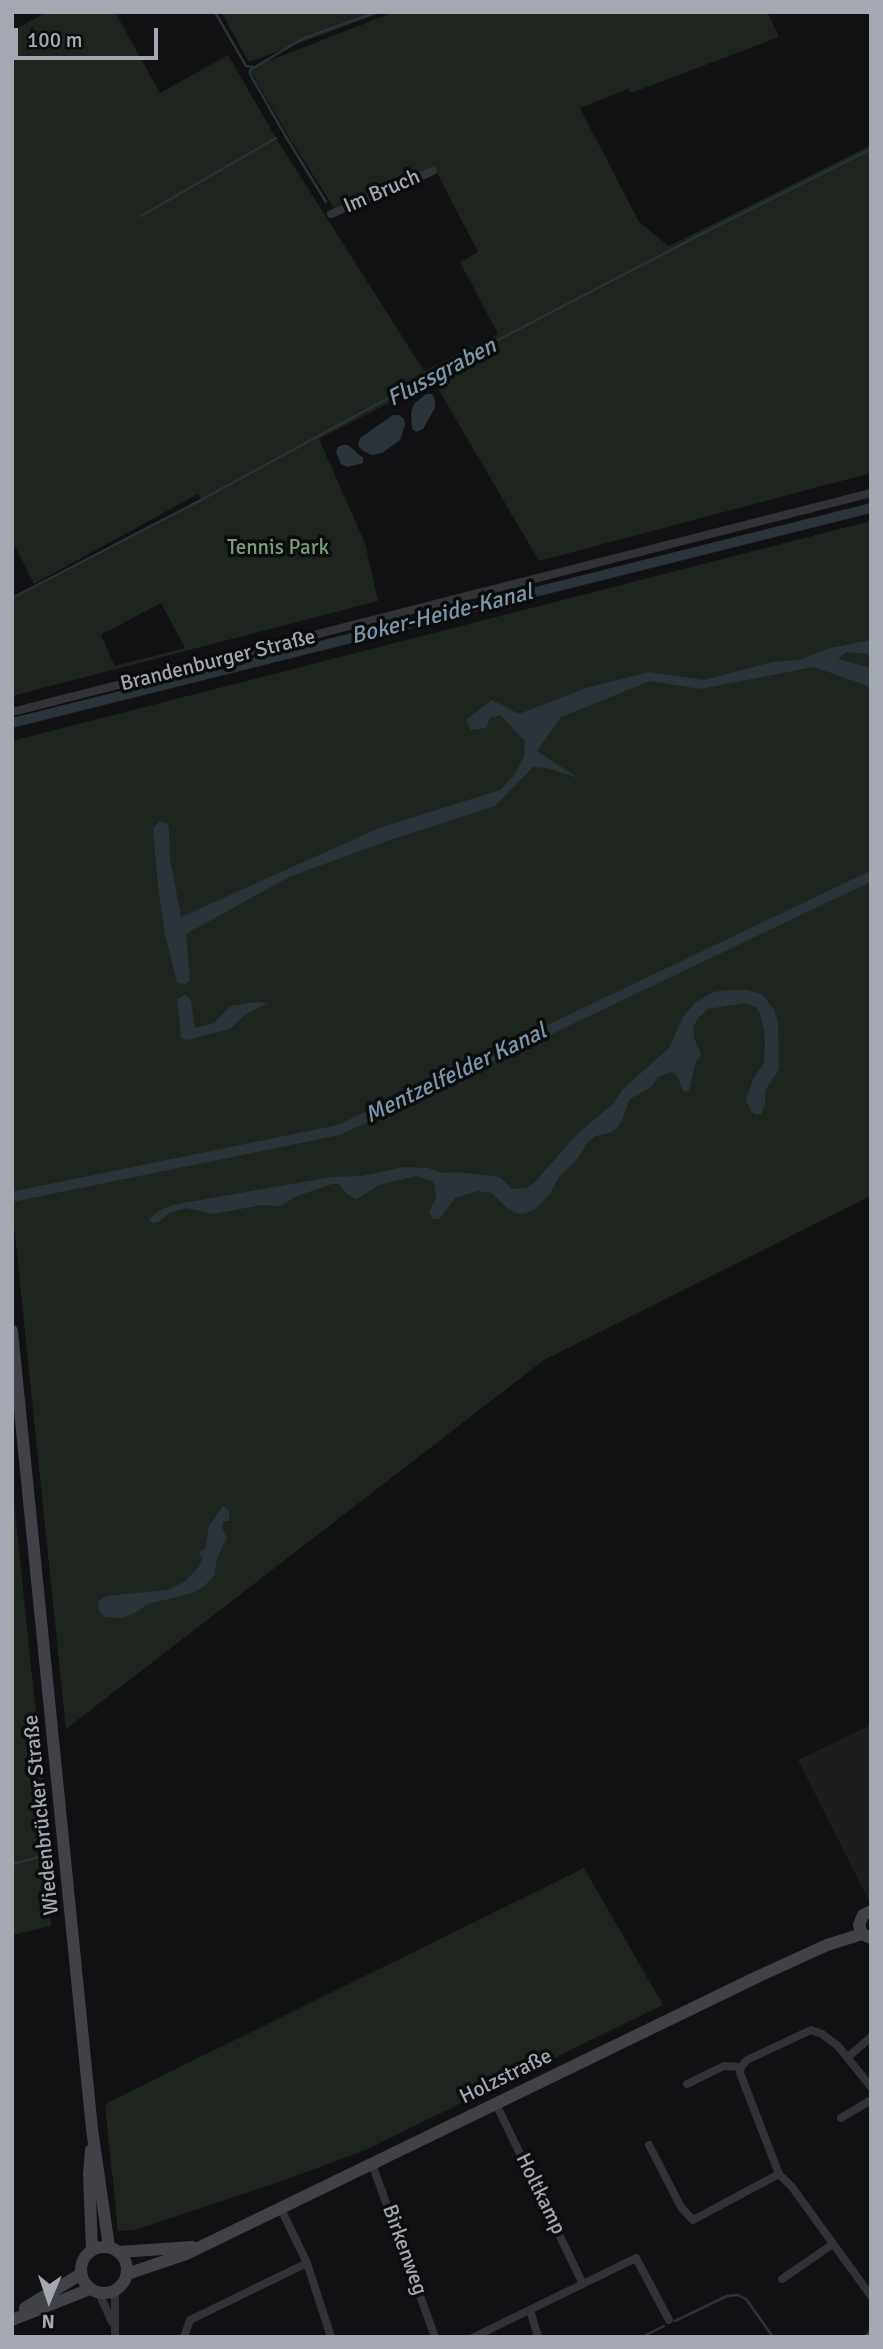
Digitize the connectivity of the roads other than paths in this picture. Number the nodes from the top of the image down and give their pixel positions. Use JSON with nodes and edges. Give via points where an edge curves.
{"nodes":[{"id":1,"x":433,"y":171,"type":"dead end"},
{"id":2,"x":331,"y":214,"type":"dead end"},
{"id":3,"x":871,"y":493,"type":"edge"},
{"id":4,"x":12,"y":712,"type":"edge"},
{"id":5,"x":12,"y":1331,"type":"edge"},
{"id":6,"x":871,"y":1911,"type":"edge"},
{"id":7,"x":864,"y":1932,"type":"edge"},
{"id":8,"x":871,"y":2037,"type":"edge"},
{"id":9,"x":848,"y":2057,"type":"junction"},
{"id":10,"x":741,"y":2067,"type":"junction"},
{"id":11,"x":687,"y":2084,"type":"dead end"},
{"id":12,"x":871,"y":2087,"type":"edge"},
{"id":13,"x":871,"y":2100,"type":"edge"},
{"id":14,"x":496,"y":2104,"type":"junction"},
{"id":15,"x":841,"y":2118,"type":"dead end"},
{"id":16,"x":92,"y":2129,"type":"junction"},
{"id":17,"x":649,"y":2145,"type":"dead end"},
{"id":18,"x":372,"y":2164,"type":"junction"},
{"id":19,"x":779,"y":2174,"type":"junction"},
{"id":20,"x":281,"y":2209,"type":"junction"},
{"id":21,"x":833,"y":2244,"type":"junction"},
{"id":22,"x":203,"y":2246,"type":"junction"},
{"id":23,"x":114,"y":2249,"type":"junction"},
{"id":24,"x":92,"y":2250,"type":"junction"},
{"id":25,"x":307,"y":2263,"type":"junction"},
{"id":26,"x":81,"y":2274,"type":"junction"},
{"id":27,"x":127,"y":2274,"type":"junction"},
{"id":28,"x":782,"y":2279,"type":"dead end"},
{"id":29,"x":583,"y":2284,"type":"junction"},
{"id":30,"x":95,"y":2291,"type":"junction"},
{"id":31,"x":115,"y":2291,"type":"junction"},
{"id":32,"x":871,"y":2295,"type":"edge"},
{"id":33,"x":530,"y":2309,"type":"junction"},
{"id":34,"x":12,"y":2318,"type":"edge"},
{"id":35,"x":669,"y":2320,"type":"dead end"},
{"id":36,"x":114,"y":2332,"type":"edge"},
{"id":37,"x":184,"y":2337,"type":"edge"},
{"id":38,"x":331,"y":2337,"type":"edge"},
{"id":39,"x":435,"y":2337,"type":"edge"},
{"id":40,"x":474,"y":2337,"type":"edge"},
{"id":41,"x":538,"y":2337,"type":"edge"}],
"edges":[{"from":1,"to":2,"type":"street","name":"Im Bruch"},
{"from":3,"to":4,"type":"street","name":"Brandenburger Straße"},
{"from":5,"to":16,"type":"main road","name":"Wiedenbrücker Straße"},
{"from":6,"to":7,"type":"main road","name":"Holzstraße","via":[[863,1915]]},
{"from":7,"to":14,"type":"main road","name":"Holzstraße","via":[[757,1976]]},
{"from":8,"to":9,"type":"street"},
{"from":9,"to":10,"type":"street","via":[[811,2030]]},
{"from":9,"to":12,"type":"street"},
{"from":10,"to":11,"type":"street","via":[[724,2066]]},
{"from":10,"to":19,"type":"street","via":[[742,2081]]},
{"from":13,"to":15,"type":"street"},
{"from":14,"to":18,"type":"main road","name":"Holzstraße"},
{"from":14,"to":29,"type":"street","name":"Holtkamp"},
{"from":16,"to":23,"type":"main road","name":"Wiedenbrücker Straße"},
{"from":16,"to":24,"type":"main road","name":"Wiedenbrücker Straße"},
{"from":17,"to":19,"type":"street","via":[[681,2207],[693,2220]]},
{"from":18,"to":20,"type":"main road","name":"Holzstraße"},
{"from":18,"to":39,"type":"street","name":"Birkenweg"},
{"from":19,"to":21,"type":"street"},
{"from":20,"to":22,"type":"main road","name":"Holzstraße"},
{"from":20,"to":25,"type":"street"},
{"from":21,"to":28,"type":"street"},
{"from":21,"to":32,"type":"street"},
{"from":22,"to":23,"type":"main road","name":"Holzstraße"},
{"from":22,"to":27,"type":"main road","name":"Holzstraße"},
{"from":23,"to":24,"type":"main road"},
{"from":23,"to":27,"type":"main road","name":"Wiedenbrücker Straße","via":[[126,2262]]},
{"from":24,"to":26,"type":"main road","name":"Wiedenbrücker Straße","via":[[82,2263]]},
{"from":25,"to":37,"type":"street","via":[[190,2320]]},
{"from":25,"to":38,"type":"street"},
{"from":26,"to":30,"type":"main road"},
{"from":26,"to":34,"type":"main road"},
{"from":27,"to":31,"type":"main road"},
{"from":29,"to":33,"type":"street"},
{"from":29,"to":35,"type":"street","via":[[636,2258]]},
{"from":30,"to":31,"type":"main road"},
{"from":30,"to":34,"type":"main road"},
{"from":30,"to":36,"type":"street"},
{"from":31,"to":36,"type":"street"},
{"from":33,"to":40,"type":"street"},
{"from":33,"to":41,"type":"street"}]}
